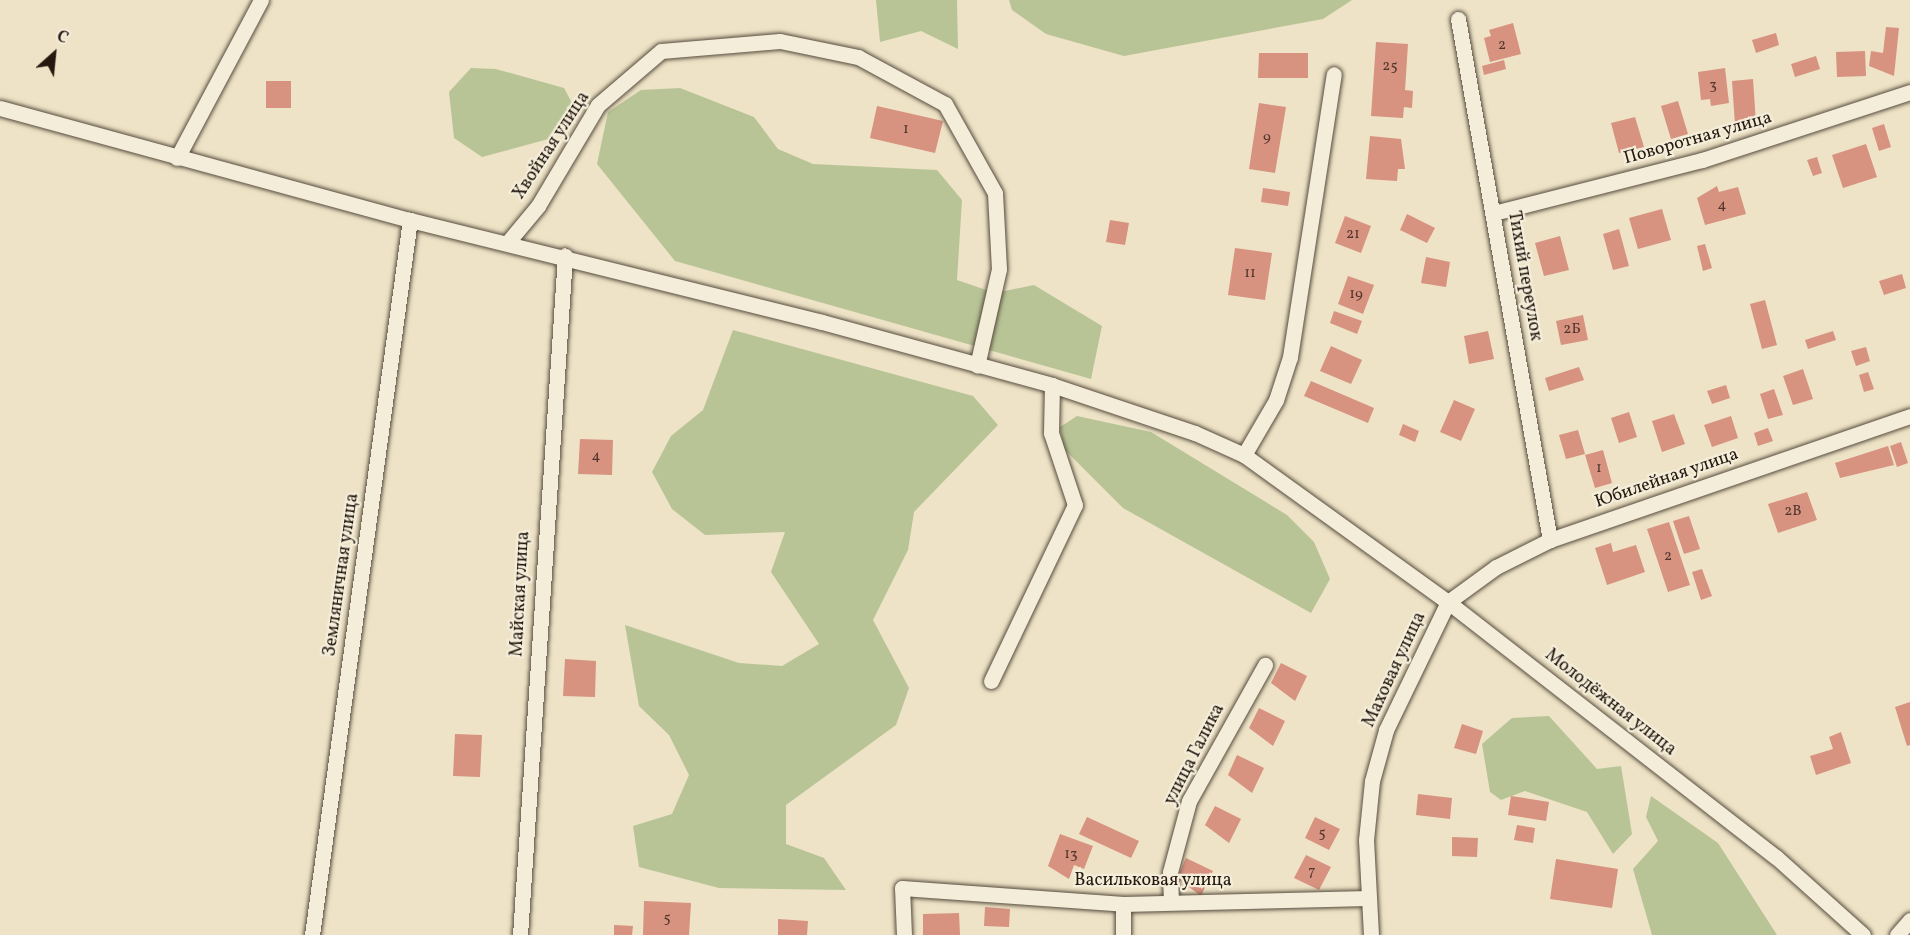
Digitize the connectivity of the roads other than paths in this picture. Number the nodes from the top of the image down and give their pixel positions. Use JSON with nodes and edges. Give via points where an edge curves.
{"nodes":[{"id":1,"x":261,"y":0,"type":"edge"},
{"id":2,"x":1458,"y":19,"type":"dead end"},
{"id":3,"x":1334,"y":74,"type":"dead end"},
{"id":4,"x":1910,"y":92,"type":"edge"},
{"id":5,"x":0,"y":108,"type":"edge"},
{"id":6,"x":177,"y":158,"type":"junction"},
{"id":7,"x":1494,"y":213,"type":"junction"},
{"id":8,"x":410,"y":220,"type":"junction"},
{"id":9,"x":508,"y":242,"type":"junction"},
{"id":10,"x":564,"y":255,"type":"junction"},
{"id":11,"x":977,"y":366,"type":"junction"},
{"id":12,"x":1052,"y":385,"type":"junction"},
{"id":13,"x":1910,"y":416,"type":"edge"},
{"id":14,"x":1244,"y":455,"type":"junction"},
{"id":15,"x":1550,"y":540,"type":"junction"},
{"id":16,"x":1448,"y":602,"type":"junction"},
{"id":17,"x":1265,"y":665,"type":"dead end"},
{"id":18,"x":992,"y":681,"type":"dead end"},
{"id":19,"x":1368,"y":898,"type":"junction"},
{"id":20,"x":1172,"y":902,"type":"junction"},
{"id":21,"x":1124,"y":904,"type":"junction"},
{"id":22,"x":1910,"y":920,"type":"edge"},
{"id":23,"x":312,"y":935,"type":"edge"},
{"id":24,"x":520,"y":935,"type":"edge"},
{"id":25,"x":904,"y":935,"type":"edge"},
{"id":26,"x":1123,"y":935,"type":"edge"},
{"id":27,"x":1371,"y":935,"type":"edge"},
{"id":28,"x":1863,"y":935,"type":"edge"},
{"id":29,"x":1897,"y":935,"type":"edge"}],
"edges":[{"from":1,"to":6,"type":"street"},
{"from":2,"to":7,"type":"street","name":"Тихий переулок"},
{"from":3,"to":14,"type":"street","via":[[1290,357],[1276,400]]},
{"from":4,"to":7,"type":"street","name":"Поворотная улица","via":[[1702,160]]},
{"from":5,"to":6,"type":"street","name":"Молодёжная улица"},
{"from":6,"to":8,"type":"street","name":"Молодёжная улица"},
{"from":7,"to":15,"type":"street","name":"Тихий переулок"},
{"from":8,"to":9,"type":"street","name":"Молодёжная улица"},
{"from":8,"to":23,"type":"street","name":"Земляничная улица"},
{"from":9,"to":10,"type":"street","name":"Молодёжная улица"},
{"from":9,"to":11,"type":"street","name":"Хвойная улица","via":[[538,206],[598,105],[661,51],[780,41],[858,57],[945,104],[995,193],[999,269]]},
{"from":10,"to":11,"type":"street","name":"Молодёжная улица"},
{"from":10,"to":24,"type":"street","name":"Майская улица"},
{"from":11,"to":12,"type":"street","name":"Молодёжная улица"},
{"from":12,"to":14,"type":"street","name":"Молодёжная улица"},
{"from":12,"to":18,"type":"street","via":[[1050,433],[1075,505]]},
{"from":13,"to":15,"type":"street","name":"Юбилейная улица"},
{"from":14,"to":16,"type":"street","name":"Молодёжная улица"},
{"from":15,"to":16,"type":"street","name":"Юбилейная улица","via":[[1496,567]]},
{"from":16,"to":19,"type":"street","name":"Маховая улица","via":[[1386,730],[1372,781]]},
{"from":16,"to":28,"type":"street","name":"Молодёжная улица","via":[[1776,857]]},
{"from":17,"to":20,"type":"street","name":"улица Галика","via":[[1189,801],[1170,872]]},
{"from":19,"to":20,"type":"street","name":"Васильковая улица"},
{"from":19,"to":27,"type":"street","name":"Маховая улица"},
{"from":20,"to":21,"type":"street","name":"Васильковая улица"},
{"from":21,"to":25,"type":"street","name":"Васильковая улица","via":[[902,888]]},
{"from":21,"to":26,"type":"street"},
{"from":22,"to":29,"type":"street"}]}
